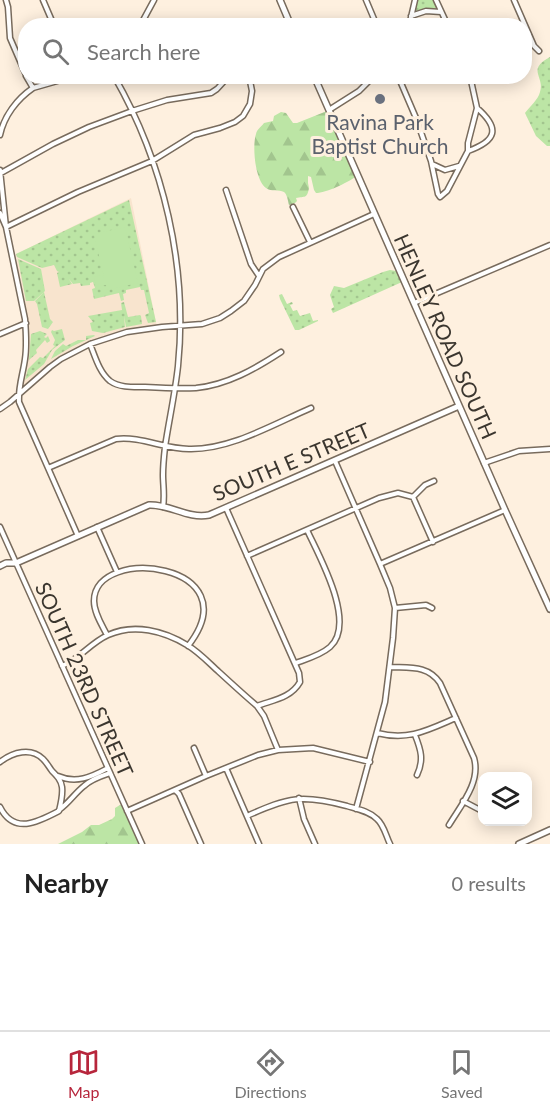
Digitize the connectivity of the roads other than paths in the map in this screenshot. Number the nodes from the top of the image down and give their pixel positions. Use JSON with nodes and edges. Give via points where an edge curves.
{"nodes":[{"id":1,"x":6,"y":0,"type":"edge"},
{"id":2,"x":43,"y":0,"type":"edge"},
{"id":3,"x":154,"y":0,"type":"edge"},
{"id":4,"x":280,"y":0,"type":"edge"},
{"id":5,"x":366,"y":0,"type":"edge"},
{"id":6,"x":415,"y":0,"type":"edge"},
{"id":7,"x":436,"y":0,"type":"edge"},
{"id":8,"x":514,"y":0,"type":"edge"},
{"id":9,"x":441,"y":12,"type":"junction"},
{"id":10,"x":411,"y":16,"type":"joint"},
{"id":11,"x":51,"y":18,"type":"edge"},
{"id":12,"x":144,"y":18,"type":"edge"},
{"id":13,"x":288,"y":18,"type":"edge"},
{"id":14,"x":374,"y":18,"type":"edge"},
{"id":15,"x":444,"y":18,"type":"edge"},
{"id":16,"x":522,"y":18,"type":"edge"},
{"id":17,"x":532,"y":41,"type":"edge"},
{"id":18,"x":539,"y":51,"type":"dead end"},
{"id":19,"x":18,"y":57,"type":"edge"},
{"id":20,"x":31,"y":84,"type":"edge"},
{"id":21,"x":47,"y":84,"type":"edge"},
{"id":22,"x":118,"y":84,"type":"edge"},
{"id":23,"x":222,"y":84,"type":"edge"},
{"id":24,"x":251,"y":84,"type":"edge"},
{"id":25,"x":318,"y":84,"type":"edge"},
{"id":26,"x":366,"y":84,"type":"edge"},
{"id":27,"x":401,"y":84,"type":"edge"},
{"id":28,"x":472,"y":84,"type":"edge"},
{"id":29,"x":33,"y":88,"type":"junction"},
{"id":30,"x":477,"y":108,"type":"junction"},
{"id":31,"x":329,"y":110,"type":"junction"},
{"id":32,"x":132,"y":111,"type":"junction"},
{"id":33,"x":0,"y":135,"type":"edge"},
{"id":34,"x":468,"y":151,"type":"junction"},
{"id":35,"x":152,"y":161,"type":"junction"},
{"id":36,"x":432,"y":164,"type":"junction"},
{"id":37,"x":460,"y":166,"type":"junction"},
{"id":38,"x":0,"y":172,"type":"edge"},
{"id":39,"x":226,"y":190,"type":"dead end"},
{"id":40,"x":293,"y":207,"type":"dead end"},
{"id":41,"x":0,"y":213,"type":"edge"},
{"id":42,"x":374,"y":214,"type":"junction"},
{"id":43,"x":6,"y":227,"type":"junction"},
{"id":44,"x":310,"y":242,"type":"junction"},
{"id":45,"x":550,"y":245,"type":"edge"},
{"id":46,"x":260,"y":276,"type":"junction"},
{"id":47,"x":414,"y":303,"type":"junction"},
{"id":48,"x":26,"y":323,"type":"junction"},
{"id":49,"x":180,"y":326,"type":"junction"},
{"id":50,"x":0,"y":334,"type":"edge"},
{"id":51,"x":90,"y":344,"type":"junction"},
{"id":52,"x":281,"y":352,"type":"dead end"},
{"id":53,"x":176,"y":388,"type":"junction"},
{"id":54,"x":18,"y":395,"type":"junction"},
{"id":55,"x":459,"y":406,"type":"junction"},
{"id":56,"x":311,"y":408,"type":"dead end"},
{"id":57,"x":0,"y":410,"type":"edge"},
{"id":58,"x":165,"y":446,"type":"junction"},
{"id":59,"x":550,"y":449,"type":"edge"},
{"id":60,"x":335,"y":460,"type":"junction"},
{"id":61,"x":484,"y":463,"type":"junction"},
{"id":62,"x":48,"y":468,"type":"junction"},
{"id":63,"x":434,"y":481,"type":"dead end"},
{"id":64,"x":413,"y":497,"type":"junction"},
{"id":65,"x":163,"y":507,"type":"junction"},
{"id":66,"x":226,"y":508,"type":"junction"},
{"id":67,"x":356,"y":508,"type":"junction"},
{"id":68,"x":505,"y":510,"type":"junction"},
{"id":69,"x":0,"y":527,"type":"edge"},
{"id":70,"x":97,"y":527,"type":"junction"},
{"id":71,"x":307,"y":530,"type":"junction"},
{"id":72,"x":78,"y":536,"type":"junction"},
{"id":73,"x":433,"y":542,"type":"junction"},
{"id":74,"x":248,"y":556,"type":"junction"},
{"id":75,"x":16,"y":563,"type":"junction"},
{"id":76,"x":380,"y":564,"type":"junction"},
{"id":77,"x":0,"y":566,"type":"edge"},
{"id":78,"x":117,"y":572,"type":"junction"},
{"id":79,"x":395,"y":608,"type":"junction"},
{"id":80,"x":432,"y":608,"type":"dead end"},
{"id":81,"x":550,"y":609,"type":"edge"},
{"id":82,"x":107,"y":635,"type":"junction"},
{"id":83,"x":188,"y":646,"type":"junction"},
{"id":84,"x":296,"y":663,"type":"junction"},
{"id":85,"x":62,"y":666,"type":"junction"},
{"id":86,"x":390,"y":667,"type":"junction"},
{"id":87,"x":256,"y":706,"type":"junction"},
{"id":88,"x":456,"y":717,"type":"junction"},
{"id":89,"x":377,"y":733,"type":"junction"},
{"id":90,"x":415,"y":735,"type":"junction"},
{"id":91,"x":194,"y":748,"type":"dead end"},
{"id":92,"x":278,"y":750,"type":"junction"},
{"id":93,"x":0,"y":762,"type":"edge"},
{"id":94,"x":370,"y":762,"type":"junction"},
{"id":95,"x":226,"y":768,"type":"junction"},
{"id":96,"x":109,"y":770,"type":"junction"},
{"id":97,"x":56,"y":775,"type":"junction"},
{"id":98,"x":417,"y":775,"type":"dead end"},
{"id":99,"x":206,"y":776,"type":"junction"},
{"id":100,"x":175,"y":790,"type":"junction"},
{"id":101,"x":299,"y":798,"type":"junction"},
{"id":102,"x":463,"y":801,"type":"junction"},
{"id":103,"x":0,"y":807,"type":"edge"},
{"id":104,"x":478,"y":808,"type":"edge"},
{"id":105,"x":356,"y":809,"type":"junction"},
{"id":106,"x":59,"y":811,"type":"junction"},
{"id":107,"x":127,"y":811,"type":"junction"},
{"id":108,"x":247,"y":816,"type":"junction"},
{"id":109,"x":449,"y":825,"type":"dead end"},
{"id":110,"x":550,"y":830,"type":"edge"},
{"id":111,"x":142,"y":844,"type":"edge"},
{"id":112,"x":201,"y":844,"type":"edge"},
{"id":113,"x":259,"y":844,"type":"edge"},
{"id":114,"x":315,"y":844,"type":"edge"},
{"id":115,"x":390,"y":844,"type":"edge"},
{"id":116,"x":519,"y":844,"type":"edge"}],
"edges":[{"from":1,"to":19,"type":"street","via":[[10,38]]},
{"from":2,"to":11,"type":"street"},
{"from":3,"to":12,"type":"street"},
{"from":4,"to":13,"type":"street"},
{"from":5,"to":14,"type":"street"},
{"from":6,"to":10,"type":"street"},
{"from":7,"to":9,"type":"street"},
{"from":8,"to":16,"type":"street"},
{"from":9,"to":10,"type":"street","via":[[426,10]]},
{"from":9,"to":15,"type":"street"},
{"from":17,"to":18,"type":"street"},
{"from":20,"to":29,"type":"street"},
{"from":21,"to":29,"type":"street"},
{"from":22,"to":32,"type":"street"},
{"from":23,"to":32,"type":"street","via":[[211,93]]},
{"from":24,"to":35,"type":"street","via":[[251,101],[239,119],[194,135]]},
{"from":25,"to":31,"type":"street","name":"HENLEY ROAD SOUTH"},
{"from":26,"to":31,"type":"street"},
{"from":27,"to":36,"type":"street"},
{"from":28,"to":30,"type":"street"},
{"from":29,"to":33,"type":"street","via":[[12,109]]},
{"from":30,"to":34,"type":"street"},
{"from":30,"to":34,"type":"street","via":[[490,123],[492,135],[485,144]]},
{"from":31,"to":42,"type":"street","name":"HENLEY ROAD SOUTH"},
{"from":32,"to":35,"type":"street"},
{"from":32,"to":38,"type":"street","via":[[87,128]]},
{"from":34,"to":37,"type":"street"},
{"from":35,"to":43,"type":"street"},
{"from":35,"to":49,"type":"street","via":[[173,239]]},
{"from":36,"to":37,"type":"street","via":[[445,170]]},
{"from":36,"to":37,"type":"street","via":[[441,197]]},
{"from":38,"to":43,"type":"street"},
{"from":39,"to":46,"type":"street","via":[[251,264]]},
{"from":40,"to":44,"type":"street"},
{"from":41,"to":43,"type":"street"},
{"from":42,"to":44,"type":"street"},
{"from":42,"to":47,"type":"street","name":"HENLEY ROAD SOUTH"},
{"from":43,"to":48,"type":"street"},
{"from":44,"to":46,"type":"street","via":[[279,257]]},
{"from":45,"to":47,"type":"street"},
{"from":46,"to":49,"type":"street","via":[[244,301],[220,318]]},
{"from":47,"to":55,"type":"street","name":"HENLEY ROAD SOUTH"},
{"from":48,"to":50,"type":"street"},
{"from":48,"to":54,"type":"street","via":[[26,357]]},
{"from":49,"to":51,"type":"street","via":[[127,332]]},
{"from":49,"to":53,"type":"street"},
{"from":51,"to":53,"type":"street","via":[[100,369],[111,382]]},
{"from":51,"to":54,"type":"street","via":[[61,359]]},
{"from":52,"to":53,"type":"street","via":[[227,380]]},
{"from":53,"to":58,"type":"street"},
{"from":54,"to":57,"type":"street"},
{"from":54,"to":62,"type":"street"},
{"from":55,"to":60,"type":"street","name":"SOUTH E STREET"},
{"from":55,"to":61,"type":"street","name":"HENLEY ROAD SOUTH"},
{"from":56,"to":58,"type":"street","via":[[224,445],[204,449]]},
{"from":58,"to":62,"type":"street","via":[[116,439]]},
{"from":58,"to":65,"type":"street"},
{"from":59,"to":61,"type":"street","via":[[519,451]]},
{"from":60,"to":66,"type":"street","name":"SOUTH E STREET"},
{"from":60,"to":67,"type":"street"},
{"from":61,"to":68,"type":"street","name":"HENLEY ROAD SOUTH"},
{"from":62,"to":72,"type":"street"},
{"from":63,"to":64,"type":"street"},
{"from":64,"to":67,"type":"street","via":[[391,494]]},
{"from":64,"to":73,"type":"street"},
{"from":65,"to":66,"type":"street","name":"SOUTH E STREET","via":[[197,516]]},
{"from":65,"to":70,"type":"street","name":"SOUTH E STREET","via":[[144,507]]},
{"from":66,"to":74,"type":"street"},
{"from":67,"to":71,"type":"street"},
{"from":67,"to":76,"type":"street"},
{"from":68,"to":73,"type":"street"},
{"from":68,"to":81,"type":"street","name":"HENLEY ROAD SOUTH"},
{"from":69,"to":75,"type":"street","name":"SOUTH 23RD STREET"},
{"from":70,"to":72,"type":"street","name":"SOUTH E STREET"},
{"from":70,"to":78,"type":"street"},
{"from":71,"to":74,"type":"street"},
{"from":71,"to":84,"type":"street","via":[[337,600],[339,630],[330,647]]},
{"from":72,"to":75,"type":"street","name":"SOUTH E STREET"},
{"from":73,"to":76,"type":"street"},
{"from":74,"to":84,"type":"street"},
{"from":75,"to":77,"type":"street","name":"SOUTH E STREET"},
{"from":75,"to":85,"type":"street","name":"SOUTH 23RD STREET"},
{"from":76,"to":79,"type":"street"},
{"from":78,"to":82,"type":"street","via":[[100,583],[94,599],[95,611]]},
{"from":78,"to":83,"type":"street","via":[[136,568],[159,570],[192,583],[201,595],[205,614],[201,628]]},
{"from":79,"to":80,"type":"street"},
{"from":79,"to":86,"type":"street"},
{"from":82,"to":83,"type":"street","via":[[148,630]]},
{"from":82,"to":85,"type":"street"},
{"from":83,"to":87,"type":"street"},
{"from":84,"to":87,"type":"street","via":[[300,682],[294,690]]},
{"from":85,"to":96,"type":"street","name":"SOUTH 23RD STREET"},
{"from":86,"to":88,"type":"street","via":[[431,673],[439,681]]},
{"from":86,"to":89,"type":"street"},
{"from":87,"to":92,"type":"street"},
{"from":88,"to":90,"type":"street"},
{"from":88,"to":102,"type":"street","via":[[476,764],[474,781]]},
{"from":89,"to":90,"type":"street"},
{"from":89,"to":94,"type":"street"},
{"from":90,"to":98,"type":"street","via":[[421,754]]},
{"from":91,"to":99,"type":"street"},
{"from":92,"to":94,"type":"street","via":[[313,748]]},
{"from":92,"to":95,"type":"street"},
{"from":93,"to":97,"type":"street","via":[[29,752],[43,759]]},
{"from":94,"to":105,"type":"street"},
{"from":95,"to":99,"type":"street"},
{"from":95,"to":108,"type":"street"},
{"from":96,"to":97,"type":"street","via":[[77,780]]},
{"from":96,"to":106,"type":"street","via":[[82,787]]},
{"from":96,"to":107,"type":"street","name":"SOUTH 23RD STREET"},
{"from":97,"to":106,"type":"street","via":[[62,792]]},
{"from":99,"to":100,"type":"street"},
{"from":100,"to":107,"type":"street"},
{"from":100,"to":112,"type":"street"},
{"from":101,"to":105,"type":"street"},
{"from":101,"to":108,"type":"street"},
{"from":101,"to":114,"type":"street"},
{"from":102,"to":104,"type":"street"},
{"from":102,"to":109,"type":"street"},
{"from":103,"to":106,"type":"street","via":[[10,820],[20,824]]},
{"from":105,"to":115,"type":"street","via":[[378,820]]},
{"from":107,"to":111,"type":"street","name":"SOUTH 23RD STREET"},
{"from":108,"to":113,"type":"street"},
{"from":110,"to":116,"type":"street"}]}
